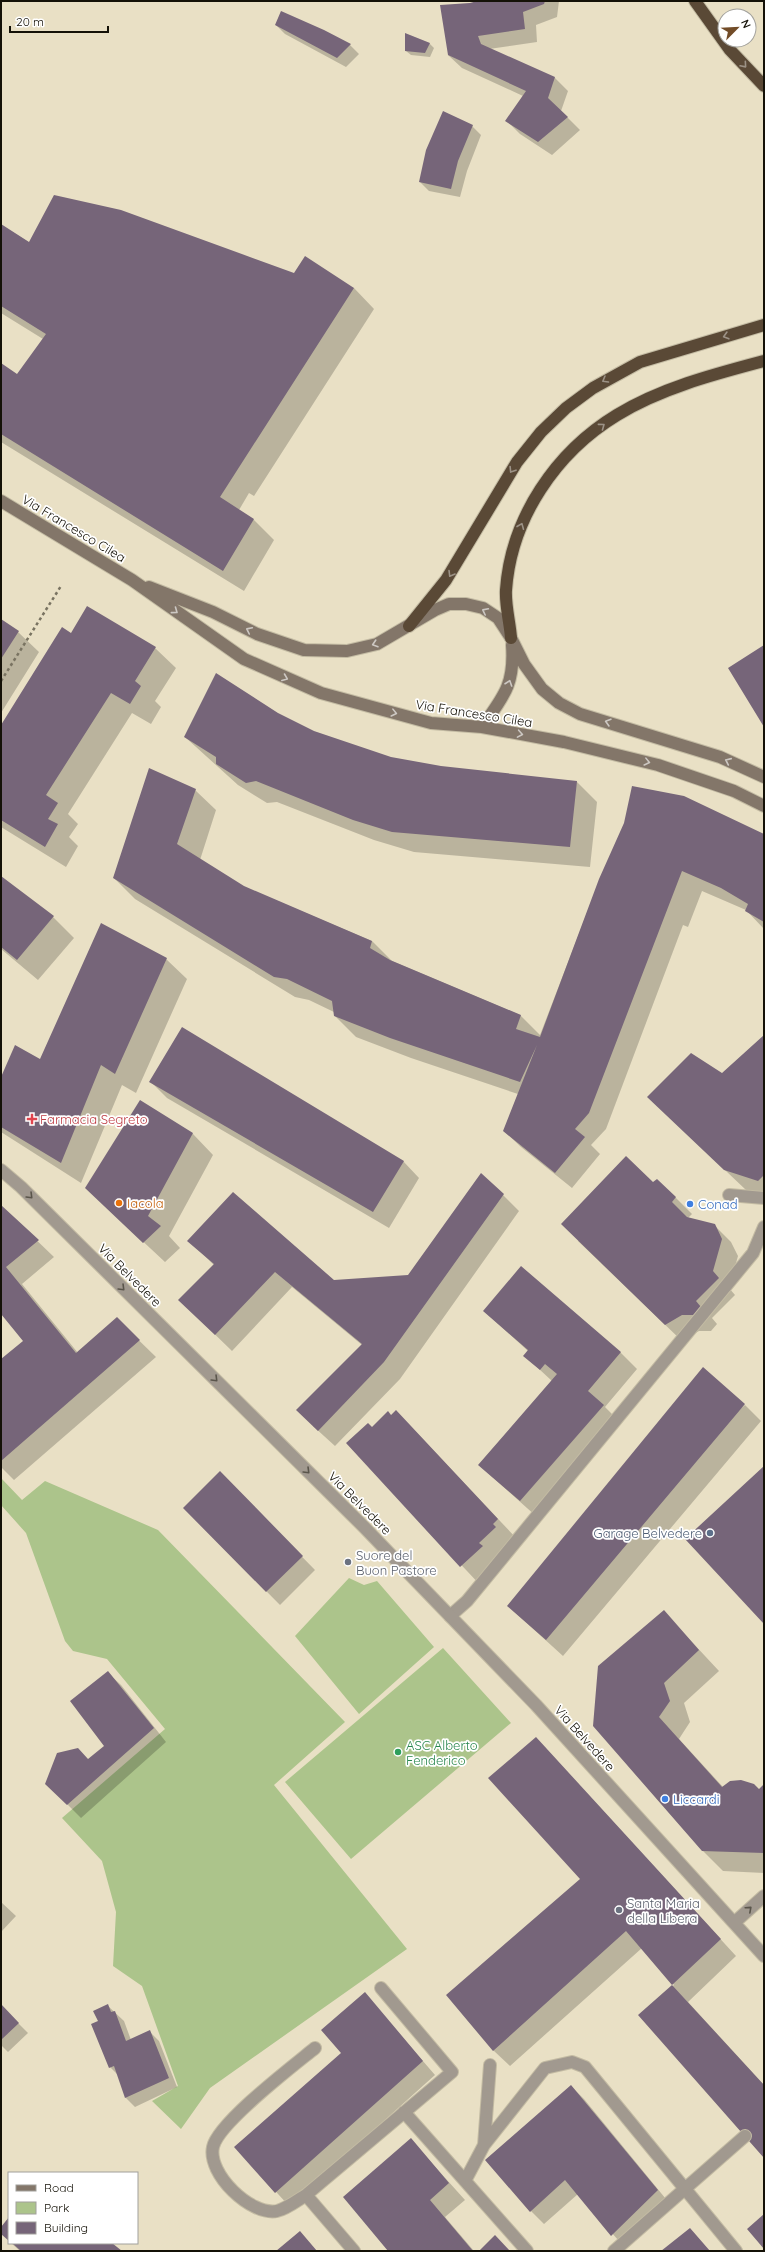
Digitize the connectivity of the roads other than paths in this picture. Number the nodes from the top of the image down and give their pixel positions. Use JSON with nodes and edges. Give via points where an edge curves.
{"nodes":[{"id":1,"x":695,"y":1,"type":"edge"},
{"id":2,"x":764,"y":86,"type":"edge"},
{"id":3,"x":764,"y":325,"type":"edge"},
{"id":4,"x":764,"y":361,"type":"edge"},
{"id":5,"x":1,"y":501,"type":"edge"},
{"id":6,"x":132,"y":580,"type":"junction"},
{"id":7,"x":409,"y":626,"type":"junction"},
{"id":8,"x":511,"y":638,"type":"junction"},
{"id":9,"x":482,"y":728,"type":"junction"},
{"id":10,"x":764,"y":777,"type":"edge"},
{"id":11,"x":764,"y":806,"type":"edge"},
{"id":12,"x":1,"y":1170,"type":"edge"},
{"id":13,"x":729,"y":1195,"type":"dead end"},
{"id":14,"x":764,"y":1198,"type":"edge"},
{"id":15,"x":764,"y":1227,"type":"edge"},
{"id":16,"x":450,"y":1616,"type":"junction"},
{"id":17,"x":764,"y":1896,"type":"edge"},
{"id":18,"x":734,"y":1922,"type":"junction"},
{"id":19,"x":764,"y":1956,"type":"edge"},
{"id":20,"x":381,"y":1988,"type":"dead end"},
{"id":21,"x":315,"y":2048,"type":"dead end"},
{"id":22,"x":490,"y":2065,"type":"dead end"},
{"id":23,"x":404,"y":2112,"type":"junction"},
{"id":24,"x":745,"y":2136,"type":"dead end"},
{"id":25,"x":484,"y":2145,"type":"junction"},
{"id":26,"x":465,"y":2181,"type":"junction"},
{"id":27,"x":685,"y":2188,"type":"junction"},
{"id":28,"x":306,"y":2195,"type":"junction"},
{"id":29,"x":354,"y":2251,"type":"edge"},
{"id":30,"x":527,"y":2251,"type":"edge"},
{"id":31,"x":614,"y":2251,"type":"edge"},
{"id":32,"x":736,"y":2251,"type":"edge"}],
"edges":[{"from":1,"to":2,"type":"highway","one_way":true,"via":[[730,50]]},
{"from":3,"to":7,"type":"highway","one_way":true,"via":[[640,362],[593,388],[566,408],[541,432],[517,462],[446,580]]},
{"from":8,"to":4,"type":"highway","one_way":true,"via":[[506,591],[518,534],[527,511],[564,459],[587,437],[617,415],[656,396]]},
{"from":5,"to":6,"type":"main road","name":"Via Francesco Cilea"},
{"from":7,"to":6,"type":"main road","name":"Via Francesco Cilea","one_way":true,"via":[[377,644],[347,651],[304,650],[257,634],[213,612]]},
{"from":6,"to":9,"type":"main road","name":"Via Francesco Cilea","one_way":true,"via":[[244,659],[272,673],[321,693],[357,704],[431,723]]},
{"from":8,"to":7,"type":"main road","name":"Via Francesco Cilea","one_way":true,"via":[[498,618],[483,608],[466,604],[449,604]]},
{"from":9,"to":8,"type":"main road","one_way":true,"via":[[504,696],[511,680]]},
{"from":10,"to":8,"type":"main road","one_way":true,"via":[[720,757],[580,714],[559,703],[542,689],[524,664]]},
{"from":9,"to":11,"type":"main road","name":"Via Francesco Cilea","one_way":true,"via":[[564,742],[658,765],[734,791]]},
{"from":12,"to":16,"type":"street","name":"Via Belvedere","one_way":true,"via":[[364,1527]]},
{"from":13,"to":14,"type":"street"},
{"from":15,"to":16,"type":"street","via":[[753,1253],[470,1596]]},
{"from":16,"to":18,"type":"street","name":"Via Belvedere","via":[[536,1705]]},
{"from":18,"to":17,"type":"street","one_way":true},
{"from":18,"to":19,"type":"street","name":"Via Belvedere"},
{"from":20,"to":23,"type":"street","via":[[452,2072]]},
{"from":21,"to":28,"type":"street","via":[[223,2129],[213,2147],[216,2172],[234,2192],[254,2207],[277,2211]]},
{"from":22,"to":25,"type":"street"},
{"from":23,"to":26,"type":"street"},
{"from":23,"to":28,"type":"street"},
{"from":24,"to":27,"type":"street"},
{"from":25,"to":26,"type":"street"},
{"from":25,"to":27,"type":"street","via":[[545,2068],[572,2062],[585,2067]]},
{"from":26,"to":30,"type":"street"},
{"from":27,"to":31,"type":"street"},
{"from":27,"to":32,"type":"street"},
{"from":28,"to":29,"type":"street"}]}
